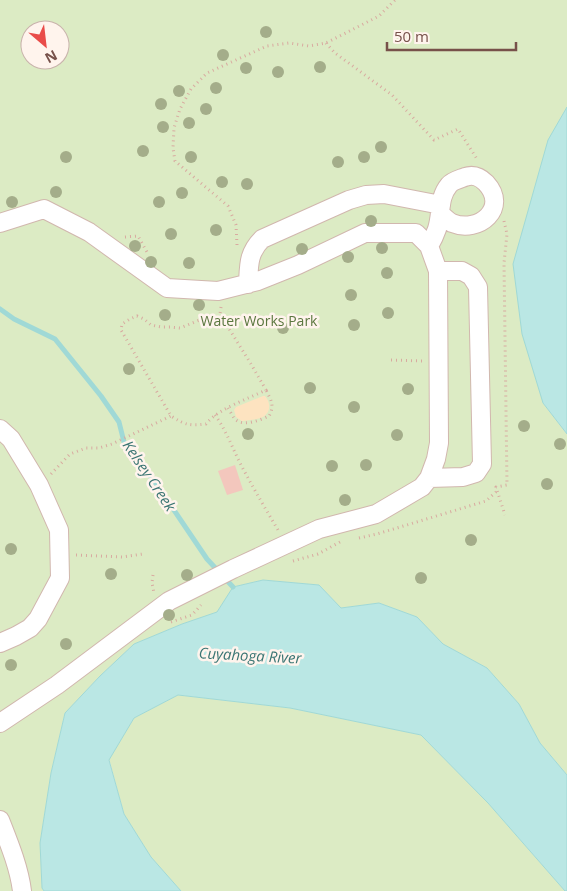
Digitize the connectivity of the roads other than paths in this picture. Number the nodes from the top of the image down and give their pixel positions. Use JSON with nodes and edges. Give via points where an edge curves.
{"nodes":[{"id":1,"x":0,"y":223,"type":"edge"},
{"id":2,"x":429,"y":246,"type":"junction"},
{"id":3,"x":438,"y":271,"type":"junction"},
{"id":4,"x":248,"y":284,"type":"junction"},
{"id":5,"x":0,"y":429,"type":"edge"},
{"id":6,"x":429,"y":478,"type":"junction"},
{"id":7,"x":0,"y":643,"type":"edge"},
{"id":8,"x":0,"y":723,"type":"edge"},
{"id":9,"x":0,"y":820,"type":"edge"},
{"id":10,"x":22,"y":891,"type":"edge"}],
"edges":[{"from":1,"to":4,"type":"lane","via":[[44,209],[89,232],[167,288],[218,291]]},
{"from":2,"to":3,"type":"lane"},
{"from":2,"to":4,"type":"lane","via":[[416,233],[364,233],[298,265]]},
{"from":2,"to":4,"type":"lane","via":[[438,228],[440,209],[384,194],[366,195],[262,239],[254,247]]},
{"from":3,"to":6,"type":"lane","via":[[439,442]]},
{"from":3,"to":6,"type":"lane","via":[[462,272],[471,276],[478,287],[482,464],[476,472],[463,477]]},
{"from":5,"to":7,"type":"lane","via":[[11,439],[39,485],[59,530],[60,578],[30,628]]},
{"from":6,"to":8,"type":"lane","via":[[422,487],[376,514],[319,529],[169,601],[57,685]]},
{"from":9,"to":10,"type":"lane"}]}
